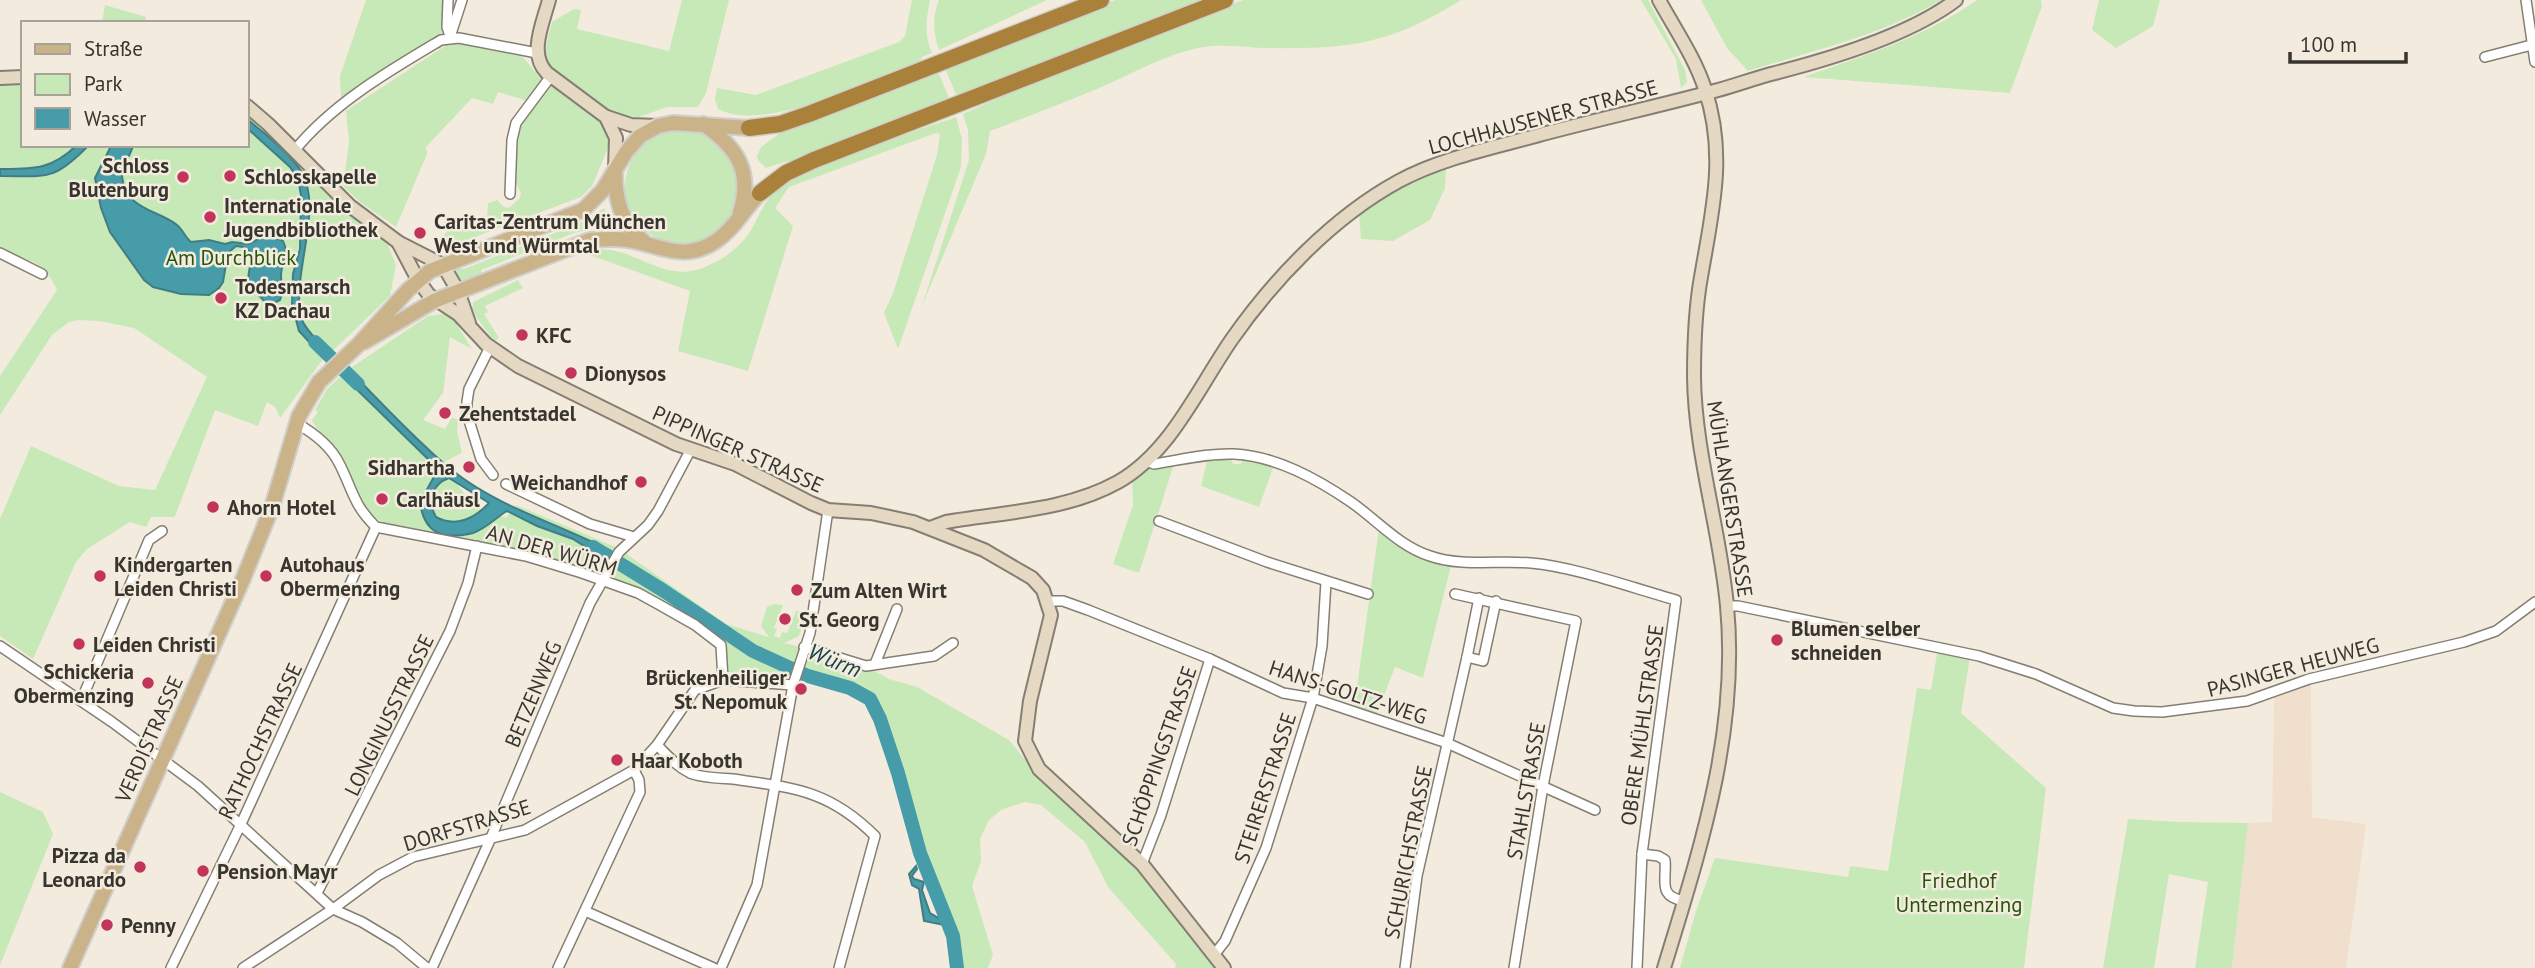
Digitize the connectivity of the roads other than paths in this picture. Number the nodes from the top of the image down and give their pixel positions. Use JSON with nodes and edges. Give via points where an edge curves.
{"nodes":[{"id":1,"x":448,"y":0,"type":"edge"},
{"id":2,"x":462,"y":0,"type":"edge"},
{"id":3,"x":548,"y":0,"type":"edge"},
{"id":4,"x":1101,"y":0,"type":"edge"},
{"id":5,"x":1225,"y":0,"type":"edge"},
{"id":6,"x":1659,"y":0,"type":"edge"},
{"id":7,"x":1956,"y":0,"type":"edge"},
{"id":8,"x":2526,"y":0,"type":"edge"},
{"id":9,"x":1060,"y":2,"type":"dead end"},
{"id":10,"x":1025,"y":29,"type":"junction"},
{"id":11,"x":450,"y":37,"type":"junction"},
{"id":12,"x":2533,"y":45,"type":"edge"},
{"id":13,"x":537,"y":53,"type":"junction"},
{"id":14,"x":2485,"y":57,"type":"dead end"},
{"id":15,"x":2535,"y":62,"type":"edge"},
{"id":16,"x":551,"y":76,"type":"junction"},
{"id":17,"x":21,"y":77,"type":"edge"},
{"id":18,"x":0,"y":78,"type":"edge"},
{"id":19,"x":1706,"y":92,"type":"junction"},
{"id":20,"x":248,"y":107,"type":"edge"},
{"id":21,"x":606,"y":117,"type":"junction"},
{"id":22,"x":704,"y":124,"type":"junction"},
{"id":23,"x":657,"y":126,"type":"junction"},
{"id":24,"x":749,"y":128,"type":"joint"},
{"id":25,"x":294,"y":151,"type":"junction"},
{"id":26,"x":615,"y":169,"type":"junction"},
{"id":27,"x":760,"y":193,"type":"joint"},
{"id":28,"x":510,"y":194,"type":"dead end"},
{"id":29,"x":739,"y":218,"type":"junction"},
{"id":30,"x":398,"y":242,"type":"junction"},
{"id":31,"x":647,"y":245,"type":"junction"},
{"id":32,"x":0,"y":253,"type":"edge"},
{"id":33,"x":443,"y":265,"type":"junction"},
{"id":34,"x":42,"y":275,"type":"dead end"},
{"id":35,"x":418,"y":280,"type":"junction"},
{"id":36,"x":457,"y":291,"type":"junction"},
{"id":37,"x":435,"y":300,"type":"junction"},
{"id":38,"x":470,"y":326,"type":"junction"},
{"id":39,"x":359,"y":344,"type":"junction"},
{"id":40,"x":489,"y":347,"type":"junction"},
{"id":41,"x":296,"y":423,"type":"junction"},
{"id":42,"x":691,"y":449,"type":"junction"},
{"id":43,"x":1146,"y":461,"type":"junction"},
{"id":44,"x":493,"y":475,"type":"dead end"},
{"id":45,"x":506,"y":484,"type":"dead end"},
{"id":46,"x":828,"y":510,"type":"junction"},
{"id":47,"x":1159,"y":521,"type":"dead end"},
{"id":48,"x":376,"y":527,"type":"junction"},
{"id":49,"x":930,"y":528,"type":"junction"},
{"id":50,"x":162,"y":531,"type":"dead end"},
{"id":51,"x":634,"y":537,"type":"junction"},
{"id":52,"x":477,"y":546,"type":"junction"},
{"id":53,"x":601,"y":582,"type":"junction"},
{"id":54,"x":1326,"y":582,"type":"junction"},
{"id":55,"x":1368,"y":594,"type":"dead end"},
{"id":56,"x":1455,"y":594,"type":"dead end"},
{"id":57,"x":1479,"y":598,"type":"junction"},
{"id":58,"x":1048,"y":601,"type":"junction"},
{"id":59,"x":1496,"y":601,"type":"junction"},
{"id":60,"x":2535,"y":602,"type":"edge"},
{"id":61,"x":1727,"y":606,"type":"junction"},
{"id":62,"x":897,"y":609,"type":"dead end"},
{"id":63,"x":953,"y":643,"type":"dead end"},
{"id":64,"x":0,"y":646,"type":"edge"},
{"id":65,"x":804,"y":648,"type":"junction"},
{"id":66,"x":1467,"y":657,"type":"junction"},
{"id":67,"x":1210,"y":659,"type":"junction"},
{"id":68,"x":876,"y":664,"type":"junction"},
{"id":69,"x":723,"y":680,"type":"junction"},
{"id":70,"x":794,"y":681,"type":"junction"},
{"id":71,"x":1313,"y":698,"type":"junction"},
{"id":72,"x":81,"y":701,"type":"junction"},
{"id":73,"x":1447,"y":743,"type":"junction"},
{"id":74,"x":657,"y":745,"type":"junction"},
{"id":75,"x":162,"y":760,"type":"junction"},
{"id":76,"x":634,"y":769,"type":"junction"},
{"id":77,"x":775,"y":785,"type":"junction"},
{"id":78,"x":1542,"y":786,"type":"junction"},
{"id":79,"x":1595,"y":810,"type":"dead end"},
{"id":80,"x":241,"y":824,"type":"junction"},
{"id":81,"x":490,"y":840,"type":"junction"},
{"id":82,"x":1642,"y":854,"type":"junction"},
{"id":83,"x":1142,"y":864,"type":"junction"},
{"id":84,"x":317,"y":893,"type":"junction"},
{"id":85,"x":1684,"y":901,"type":"junction"},
{"id":86,"x":333,"y":909,"type":"junction"},
{"id":87,"x":585,"y":911,"type":"junction"},
{"id":88,"x":1214,"y":955,"type":"junction"},
{"id":89,"x":70,"y":968,"type":"edge"},
{"id":90,"x":171,"y":968,"type":"edge"},
{"id":91,"x":243,"y":968,"type":"edge"},
{"id":92,"x":429,"y":968,"type":"edge"},
{"id":93,"x":558,"y":968,"type":"edge"},
{"id":94,"x":714,"y":968,"type":"edge"},
{"id":95,"x":721,"y":968,"type":"edge"},
{"id":96,"x":839,"y":968,"type":"edge"},
{"id":97,"x":1224,"y":968,"type":"edge"},
{"id":98,"x":1405,"y":968,"type":"edge"},
{"id":99,"x":1514,"y":968,"type":"edge"},
{"id":100,"x":1637,"y":968,"type":"edge"},
{"id":101,"x":1664,"y":968,"type":"edge"}],
"edges":[{"from":1,"to":11,"type":"street"},
{"from":2,"to":11,"type":"street"},
{"from":3,"to":13,"type":"main road"},
{"from":4,"to":10,"type":"highway"},
{"from":5,"to":27,"type":"highway","via":[[814,160],[786,173]]},
{"from":6,"to":19,"type":"main road","name":"MÜHLANGERSTRASSE"},
{"from":7,"to":19,"type":"main road","name":"LOCHHAUSENER STRASSE","via":[[1858,48]]},
{"from":8,"to":12,"type":"street"},
{"from":9,"to":10,"type":"highway"},
{"from":10,"to":24,"type":"highway","via":[[800,117]]},
{"from":11,"to":13,"type":"street"},
{"from":11,"to":25,"type":"street","via":[[340,106]]},
{"from":12,"to":14,"type":"street"},
{"from":12,"to":15,"type":"street"},
{"from":13,"to":16,"type":"main road","via":[[539,64]]},
{"from":16,"to":21,"type":"main road"},
{"from":16,"to":28,"type":"street","via":[[516,123]]},
{"from":17,"to":18,"type":"main road"},
{"from":19,"to":43,"type":"main road","name":"LOCHHAUSENER STRASSE","via":[[1451,159],[1373,196],[1330,229],[1258,306]]},
{"from":19,"to":61,"type":"main road","name":"MÜHLANGERSTRASSE","via":[[1717,187],[1697,306],[1695,405]]},
{"from":20,"to":25,"type":"main road","name":"PIPPINGER STRASSE"},
{"from":21,"to":23,"type":"main road","via":[[631,125]]},
{"from":21,"to":26,"type":"main road","via":[[616,138]]},
{"from":22,"to":23,"type":"main road"},
{"from":22,"to":24,"type":"main road"},
{"from":22,"to":29,"type":"main road","via":[[726,141],[741,164],[745,191]]},
{"from":23,"to":26,"type":"main road","name":"VERDISTRASSE","via":[[640,136]]},
{"from":25,"to":30,"type":"main road","name":"PIPPINGER STRASSE","via":[[350,206]]},
{"from":26,"to":31,"type":"main road","via":[[621,212]]},
{"from":26,"to":33,"type":"main road","name":"VERDISTRASSE","via":[[603,190],[583,209]]},
{"from":27,"to":29,"type":"main road","name":"VERDISTRASSE"},
{"from":29,"to":31,"type":"main road","name":"VERDISTRASSE","via":[[715,243],[699,250],[681,253]]},
{"from":30,"to":33,"type":"main road","name":"PIPPINGER STRASSE"},
{"from":30,"to":35,"type":"main road","name":"PIPPINGER STRASSE"},
{"from":31,"to":36,"type":"main road","name":"VERDISTRASSE","via":[[608,238],[590,240]]},
{"from":32,"to":34,"type":"street"},
{"from":33,"to":35,"type":"main road","name":"VERDISTRASSE"},
{"from":33,"to":36,"type":"main road","name":"PIPPINGER STRASSE"},
{"from":35,"to":37,"type":"main road","name":"PIPPINGER STRASSE"},
{"from":35,"to":39,"type":"main road","name":"VERDISTRASSE"},
{"from":36,"to":37,"type":"main road","name":"VERDISTRASSE"},
{"from":36,"to":38,"type":"main road","name":"PIPPINGER STRASSE"},
{"from":37,"to":38,"type":"main road","name":"PIPPINGER STRASSE"},
{"from":37,"to":39,"type":"main road","name":"VERDISTRASSE"},
{"from":38,"to":40,"type":"main road","name":"PIPPINGER STRASSE"},
{"from":39,"to":41,"type":"main road","name":"VERDISTRASSE","via":[[310,395]]},
{"from":40,"to":42,"type":"main road","name":"PIPPINGER STRASSE","via":[[589,403]]},
{"from":40,"to":44,"type":"street","via":[[469,388],[467,414],[481,458]]},
{"from":41,"to":48,"type":"street","via":[[331,451],[361,513]]},
{"from":41,"to":75,"type":"main road","name":"VERDISTRASSE","via":[[255,548]]},
{"from":42,"to":46,"type":"main road","name":"PIPPINGER STRASSE","via":[[735,464]]},
{"from":42,"to":51,"type":"street","name":"BETZENWEG","via":[[659,510]]},
{"from":43,"to":49,"type":"main road","name":"LOCHHAUSENER STRASSE","via":[[1120,481],[1081,499]]},
{"from":43,"to":82,"type":"street","name":"OBERE MÜHLSTRASSE","via":[[1154,464],[1231,454],[1256,457],[1314,480],[1351,502],[1398,540],[1434,558],[1561,568],[1676,600]]},
{"from":45,"to":51,"type":"street","via":[[590,524]]},
{"from":46,"to":49,"type":"main road","name":"PIPPINGER STRASSE","via":[[890,515]]},
{"from":46,"to":65,"type":"street"},
{"from":47,"to":54,"type":"street"},
{"from":48,"to":52,"type":"street","name":"AN DER WÜRM"},
{"from":48,"to":80,"type":"street","name":"RATHOCHSTRASSE"},
{"from":49,"to":58,"type":"main road","name":"PIPPINGER STRASSE","via":[[1021,570]]},
{"from":50,"to":72,"type":"street","via":[[149,540]]},
{"from":51,"to":53,"type":"street","name":"BETZENWEG"},
{"from":52,"to":53,"type":"street","name":"AN DER WÜRM","via":[[526,556]]},
{"from":52,"to":84,"type":"street","name":"LONGINUSSTRASSE","via":[[450,631]]},
{"from":53,"to":69,"type":"street","name":"AN DER WÜRM","via":[[638,593],[721,645]]},
{"from":53,"to":81,"type":"street","name":"BETZENWEG"},
{"from":54,"to":55,"type":"street"},
{"from":54,"to":71,"type":"street","name":"STEIRERSTRASSE"},
{"from":56,"to":57,"type":"street"},
{"from":57,"to":59,"type":"street"},
{"from":57,"to":66,"type":"street","name":"SCHURICHSTRASSE"},
{"from":58,"to":67,"type":"street","name":"HANS-GOLTZ-WEG","via":[[1063,601]]},
{"from":58,"to":83,"type":"main road","via":[[1051,615],[1025,741],[1039,769]]},
{"from":59,"to":66,"type":"street","via":[[1483,661]]},
{"from":59,"to":78,"type":"street","name":"STAHLSTRASSE","via":[[1576,621]]},
{"from":60,"to":61,"type":"street","name":"PASINGER HEUWEG","via":[[2496,631],[2464,642],[2309,679],[2247,701],[2162,712],[2113,708],[2036,674],[1979,656]]},
{"from":61,"to":85,"type":"main road","name":"MÜHLANGERSTRASSE","via":[[1723,740]]},
{"from":62,"to":68,"type":"street"},
{"from":63,"to":68,"type":"street","via":[[934,656]]},
{"from":64,"to":72,"type":"street"},
{"from":65,"to":68,"type":"street","via":[[866,666]]},
{"from":65,"to":70,"type":"street"},
{"from":66,"to":73,"type":"street","name":"SCHURICHSTRASSE"},
{"from":67,"to":71,"type":"street","name":"HANS-GOLTZ-WEG","via":[[1283,692]]},
{"from":67,"to":83,"type":"street","name":"SCHÖPPINGSTRASSE"},
{"from":69,"to":70,"type":"street","name":"DORFSTRASSE"},
{"from":69,"to":74,"type":"street","name":"DORFSTRASSE","via":[[695,690]]},
{"from":70,"to":77,"type":"street"},
{"from":71,"to":73,"type":"street","name":"HANS-GOLTZ-WEG"},
{"from":71,"to":88,"type":"street","name":"STEIRERSTRASSE","via":[[1266,848],[1225,941]]},
{"from":72,"to":75,"type":"street"},
{"from":73,"to":78,"type":"street","name":"HANS-GOLTZ-WEG"},
{"from":73,"to":98,"type":"street","name":"SCHURICHSTRASSE","via":[[1417,876]]},
{"from":74,"to":76,"type":"street","name":"DORFSTRASSE"},
{"from":74,"to":77,"type":"street","via":[[692,774]]},
{"from":75,"to":80,"type":"street"},
{"from":75,"to":89,"type":"main road","name":"VERDISTRASSE"},
{"from":76,"to":81,"type":"street","name":"DORFSTRASSE","via":[[525,830]]},
{"from":76,"to":87,"type":"street","via":[[640,792]]},
{"from":77,"to":95,"type":"street","via":[[757,884]]},
{"from":77,"to":96,"type":"street","via":[[828,800],[875,836]]},
{"from":78,"to":79,"type":"street","name":"HANS-GOLTZ-WEG"},
{"from":78,"to":99,"type":"street","name":"STAHLSTRASSE"},
{"from":80,"to":84,"type":"street"},
{"from":80,"to":90,"type":"street","name":"RATHOCHSTRASSE"},
{"from":81,"to":86,"type":"street","name":"DORFSTRASSE","via":[[413,857]]},
{"from":81,"to":92,"type":"street","name":"BETZENWEG"},
{"from":82,"to":85,"type":"street","name":"OBERE MÜHLSTRASSE","via":[[1665,860],[1665,890]]},
{"from":82,"to":100,"type":"street","name":"OBERE MÜHLSTRASSE"},
{"from":83,"to":88,"type":"main road"},
{"from":84,"to":86,"type":"street"},
{"from":85,"to":101,"type":"main road","name":"MÜHLANGERSTRASSE"},
{"from":86,"to":91,"type":"street","name":"DORFSTRASSE"},
{"from":86,"to":92,"type":"street","via":[[397,943]]},
{"from":87,"to":93,"type":"street"},
{"from":87,"to":94,"type":"street"},
{"from":88,"to":97,"type":"main road"}]}
